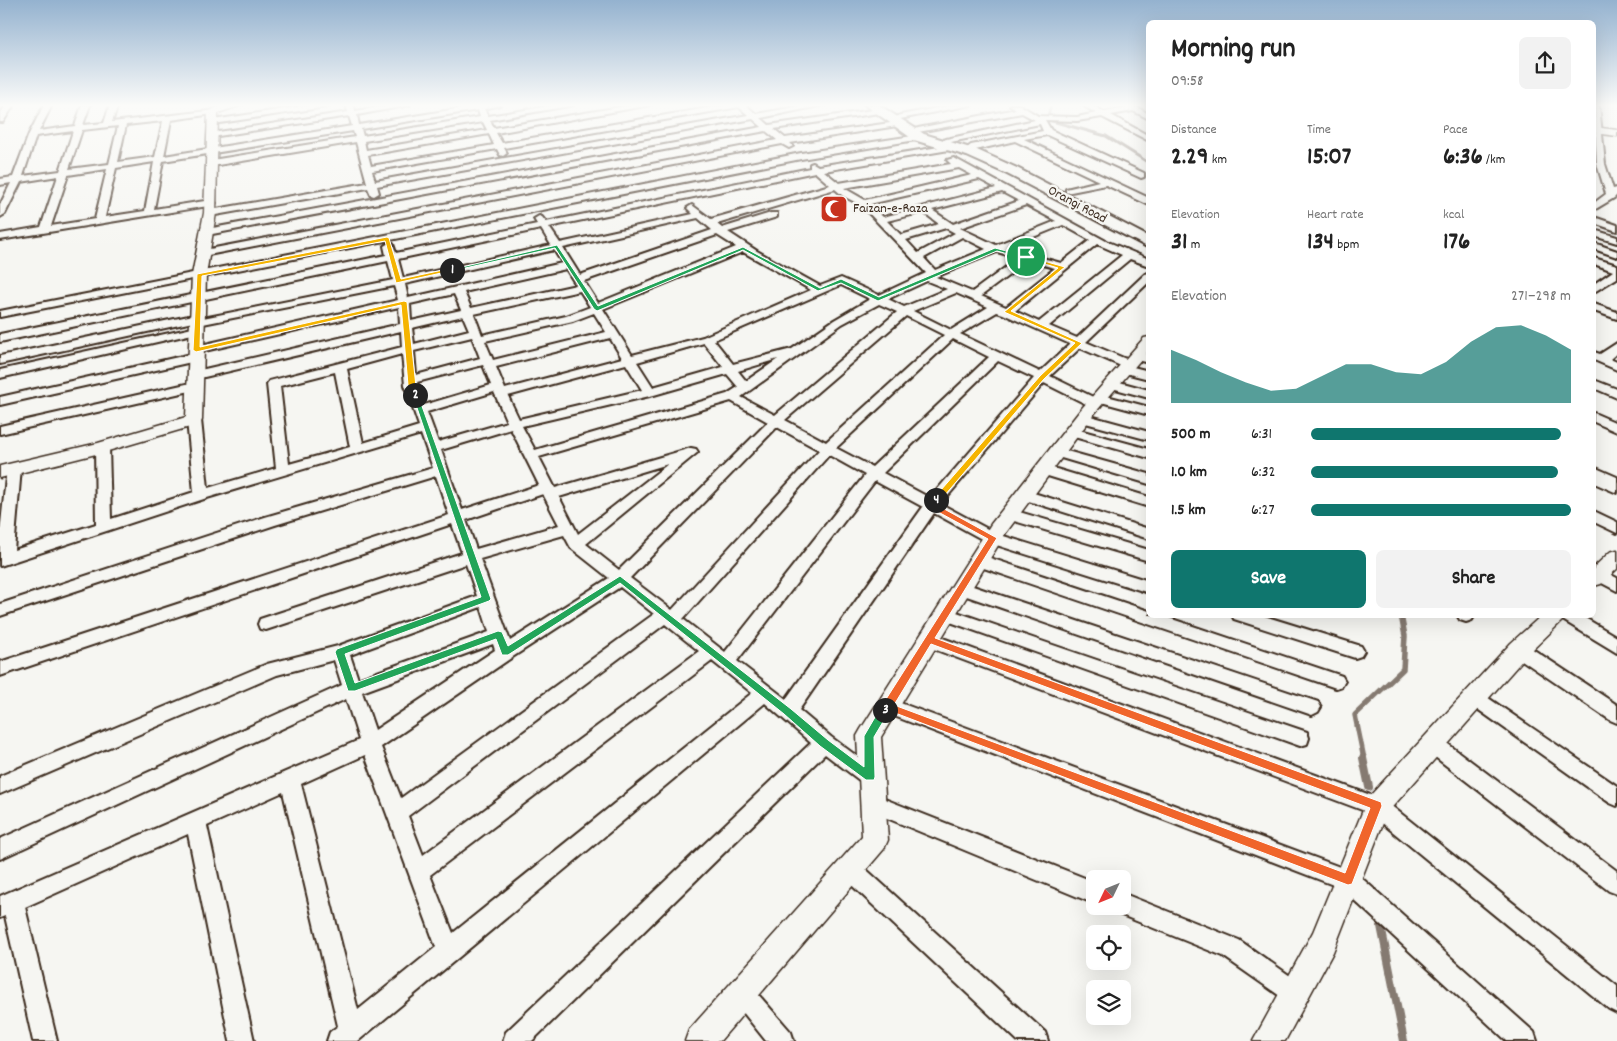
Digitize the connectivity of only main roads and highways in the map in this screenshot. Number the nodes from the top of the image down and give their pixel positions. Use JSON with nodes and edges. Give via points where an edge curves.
{"nodes":[{"id":1,"x":973,"y":154,"type":"edge"},
{"id":2,"x":987,"y":154,"type":"edge"},
{"id":3,"x":1146,"y":230,"type":"edge"},
{"id":4,"x":1146,"y":241,"type":"edge"},
{"id":5,"x":1596,"y":460,"type":"edge"},
{"id":6,"x":1617,"y":470,"type":"edge"},
{"id":7,"x":1596,"y":475,"type":"edge"},
{"id":8,"x":1617,"y":486,"type":"edge"}],
"edges":[{"from":1,"to":4,"type":"main road","name":"Orangi Road"},
{"from":2,"to":3,"type":"main road","name":"Orangi Road"},
{"from":5,"to":6,"type":"main road"},
{"from":7,"to":8,"type":"main road"}]}
